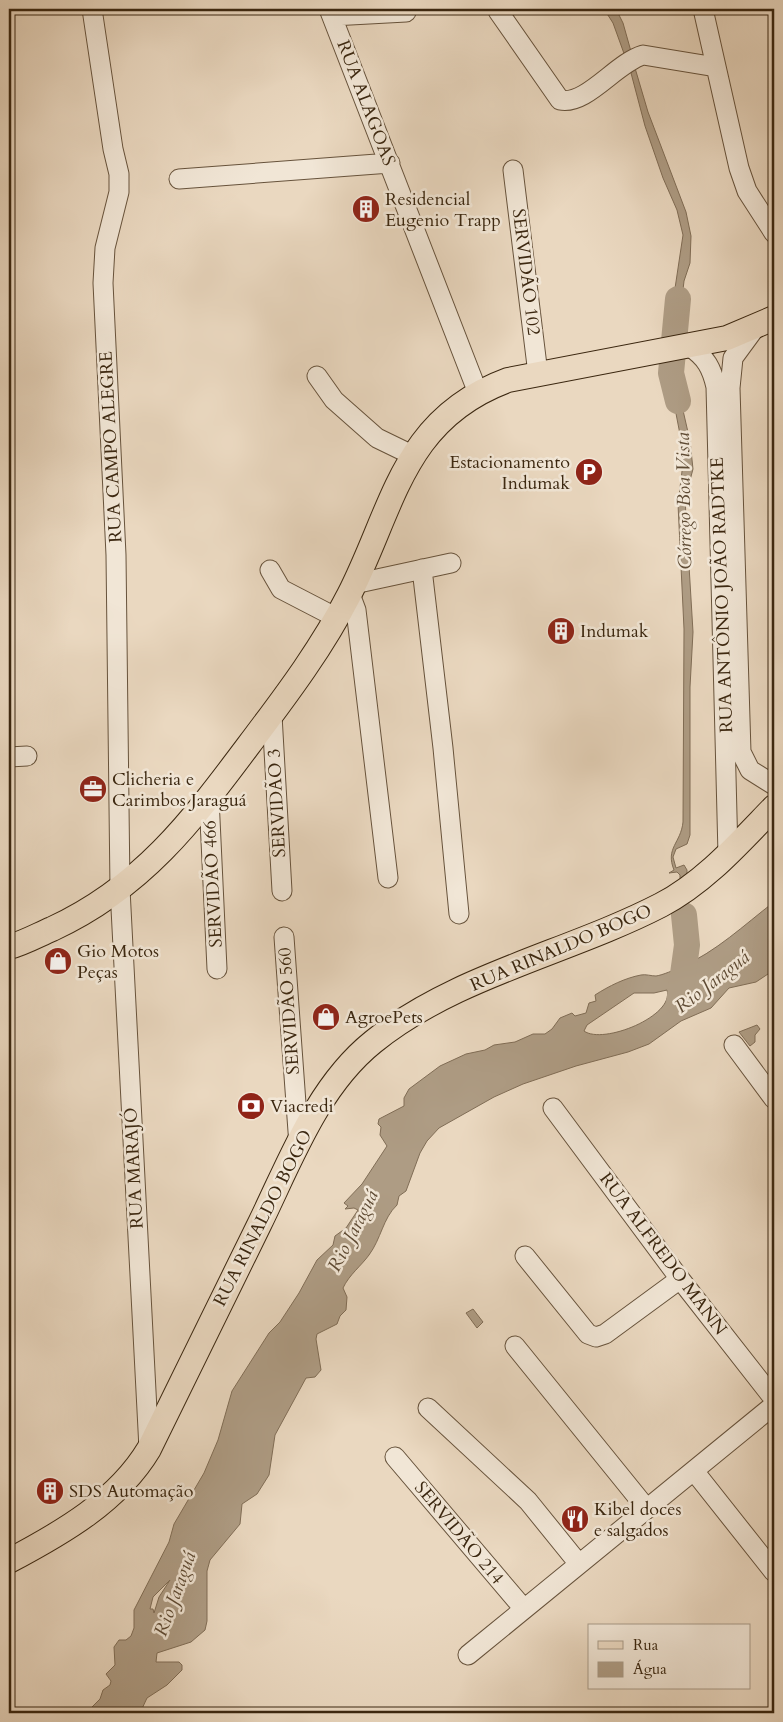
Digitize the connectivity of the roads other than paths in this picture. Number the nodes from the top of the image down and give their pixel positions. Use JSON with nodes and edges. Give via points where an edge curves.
{"nodes":[{"id":1,"x":92,"y":9,"type":"edge"},
{"id":2,"x":406,"y":9,"type":"edge"},
{"id":3,"x":703,"y":9,"type":"edge"},
{"id":4,"x":498,"y":11,"type":"dead end"},
{"id":5,"x":330,"y":12,"type":"edge"},
{"id":6,"x":716,"y":67,"type":"junction"},
{"id":7,"x":390,"y":163,"type":"junction"},
{"id":8,"x":513,"y":170,"type":"dead end"},
{"id":9,"x":179,"y":179,"type":"dead end"},
{"id":10,"x":774,"y":233,"type":"edge"},
{"id":11,"x":765,"y":323,"type":"edge"},
{"id":12,"x":680,"y":349,"type":"junction"},
{"id":13,"x":538,"y":374,"type":"junction"},
{"id":14,"x":317,"y":376,"type":"dead end"},
{"id":15,"x":478,"y":392,"type":"junction"},
{"id":16,"x":412,"y":455,"type":"junction"},
{"id":17,"x":451,"y":563,"type":"dead end"},
{"id":18,"x":422,"y":569,"type":"junction"},
{"id":19,"x":270,"y":570,"type":"dead end"},
{"id":20,"x":352,"y":589,"type":"junction"},
{"id":21,"x":336,"y":618,"type":"junction"},
{"id":22,"x":272,"y":714,"type":"junction"},
{"id":23,"x":774,"y":785,"type":"edge"},
{"id":24,"x":209,"y":798,"type":"junction"},
{"id":25,"x":774,"y":807,"type":"edge"},
{"id":26,"x":728,"y":854,"type":"junction"},
{"id":27,"x":388,"y":878,"type":"dead end"},
{"id":28,"x":120,"y":889,"type":"junction"},
{"id":29,"x":282,"y":890,"type":"dead end"},
{"id":30,"x":460,"y":914,"type":"dead end"},
{"id":31,"x":284,"y":937,"type":"dead end"},
{"id":32,"x":9,"y":947,"type":"edge"},
{"id":33,"x":217,"y":969,"type":"dead end"},
{"id":34,"x":734,"y":1045,"type":"dead end"},
{"id":35,"x":774,"y":1099,"type":"edge"},
{"id":36,"x":553,"y":1108,"type":"dead end"},
{"id":37,"x":299,"y":1145,"type":"junction"},
{"id":38,"x":525,"y":1256,"type":"dead end"},
{"id":39,"x":680,"y":1279,"type":"junction"},
{"id":40,"x":515,"y":1346,"type":"dead end"},
{"id":41,"x":774,"y":1399,"type":"edge"},
{"id":42,"x":774,"y":1405,"type":"edge"},
{"id":43,"x":428,"y":1408,"type":"dead end"},
{"id":44,"x":149,"y":1448,"type":"junction"},
{"id":45,"x":395,"y":1457,"type":"dead end"},
{"id":46,"x":694,"y":1471,"type":"junction"},
{"id":47,"x":647,"y":1509,"type":"junction"},
{"id":48,"x":19,"y":1547,"type":"edge"},
{"id":49,"x":9,"y":1561,"type":"edge"},
{"id":50,"x":579,"y":1564,"type":"junction"},
{"id":51,"x":774,"y":1572,"type":"edge"},
{"id":52,"x":524,"y":1610,"type":"junction"},
{"id":53,"x":468,"y":1655,"type":"dead end"}],
"edges":[{"from":1,"to":28,"type":"street","name":"RUA CAMPO ALEGRE","via":[[119,174],[119,192],[105,248],[103,283],[116,555]]},
{"from":2,"to":5,"type":"street","via":[[406,12]]},
{"from":3,"to":6,"type":"street"},
{"from":4,"to":6,"type":"street","via":[[560,100],[575,101],[632,59],[643,55]]},
{"from":5,"to":7,"type":"street","name":"RUA ALAGOAS"},
{"from":6,"to":10,"type":"street","via":[[747,191]]},
{"from":7,"to":9,"type":"street"},
{"from":7,"to":15,"type":"street","name":"RUA ALAGOAS"},
{"from":8,"to":13,"type":"street","name":"SERVIDÃO 102"},
{"from":11,"to":12,"type":"main road","via":[[727,338]]},
{"from":11,"to":23,"type":"street","name":"RUA ANTÔNIO JOÃO RADTKE","via":[[733,358],[730,388],[741,752],[750,770]]},
{"from":12,"to":13,"type":"main road"},
{"from":12,"to":26,"type":"street","name":"RUA ANTÔNIO JOÃO RADTKE","via":[[701,354],[710,367],[716,387]]},
{"from":13,"to":15,"type":"main road","via":[[508,380]]},
{"from":14,"to":16,"type":"street","via":[[334,400],[377,438]]},
{"from":15,"to":16,"type":"main road","via":[[438,424]]},
{"from":16,"to":20,"type":"main road","via":[[393,491]]},
{"from":17,"to":18,"type":"street"},
{"from":18,"to":20,"type":"street"},
{"from":18,"to":30,"type":"street"},
{"from":19,"to":21,"type":"street","via":[[281,590]]},
{"from":20,"to":21,"type":"main road"},
{"from":20,"to":27,"type":"street"},
{"from":21,"to":22,"type":"main road"},
{"from":22,"to":24,"type":"main road"},
{"from":22,"to":29,"type":"street","name":"SERVIDÃO 3"},
{"from":24,"to":28,"type":"main road","via":[[148,867]]},
{"from":24,"to":33,"type":"street","name":"SERVIDÃO 466"},
{"from":25,"to":26,"type":"main road","name":"RUA RINALDO BOGO"},
{"from":26,"to":37,"type":"main road","name":"RUA RINALDO BOGO","via":[[698,881],[662,904],[433,1003],[398,1024],[349,1064],[330,1089]]},
{"from":28,"to":32,"type":"main road","via":[[72,919]]},
{"from":28,"to":44,"type":"street","name":"RUA MARAJÓ"},
{"from":31,"to":37,"type":"street","name":"SERVIDÃO 560"},
{"from":34,"to":35,"type":"street"},
{"from":36,"to":39,"type":"street","name":"RUA ALFREDO MANN"},
{"from":37,"to":44,"type":"main road","name":"RUA RINALDO BOGO"},
{"from":38,"to":39,"type":"street","via":[[588,1334],[596,1337],[605,1334]]},
{"from":39,"to":41,"type":"street","name":"RUA ALFREDO MANN"},
{"from":40,"to":47,"type":"street"},
{"from":42,"to":46,"type":"street"},
{"from":43,"to":50,"type":"street","via":[[528,1501]]},
{"from":44,"to":48,"type":"main road","name":"RUA RINALDO BOGO","via":[[122,1485],[87,1514]]},
{"from":45,"to":52,"type":"street","name":"SERVIDÃO 214"},
{"from":46,"to":47,"type":"street"},
{"from":46,"to":51,"type":"street"},
{"from":47,"to":50,"type":"street"},
{"from":48,"to":49,"type":"main road","name":"RUA RINALDO BOGO"},
{"from":50,"to":52,"type":"street"},
{"from":52,"to":53,"type":"street"}]}
